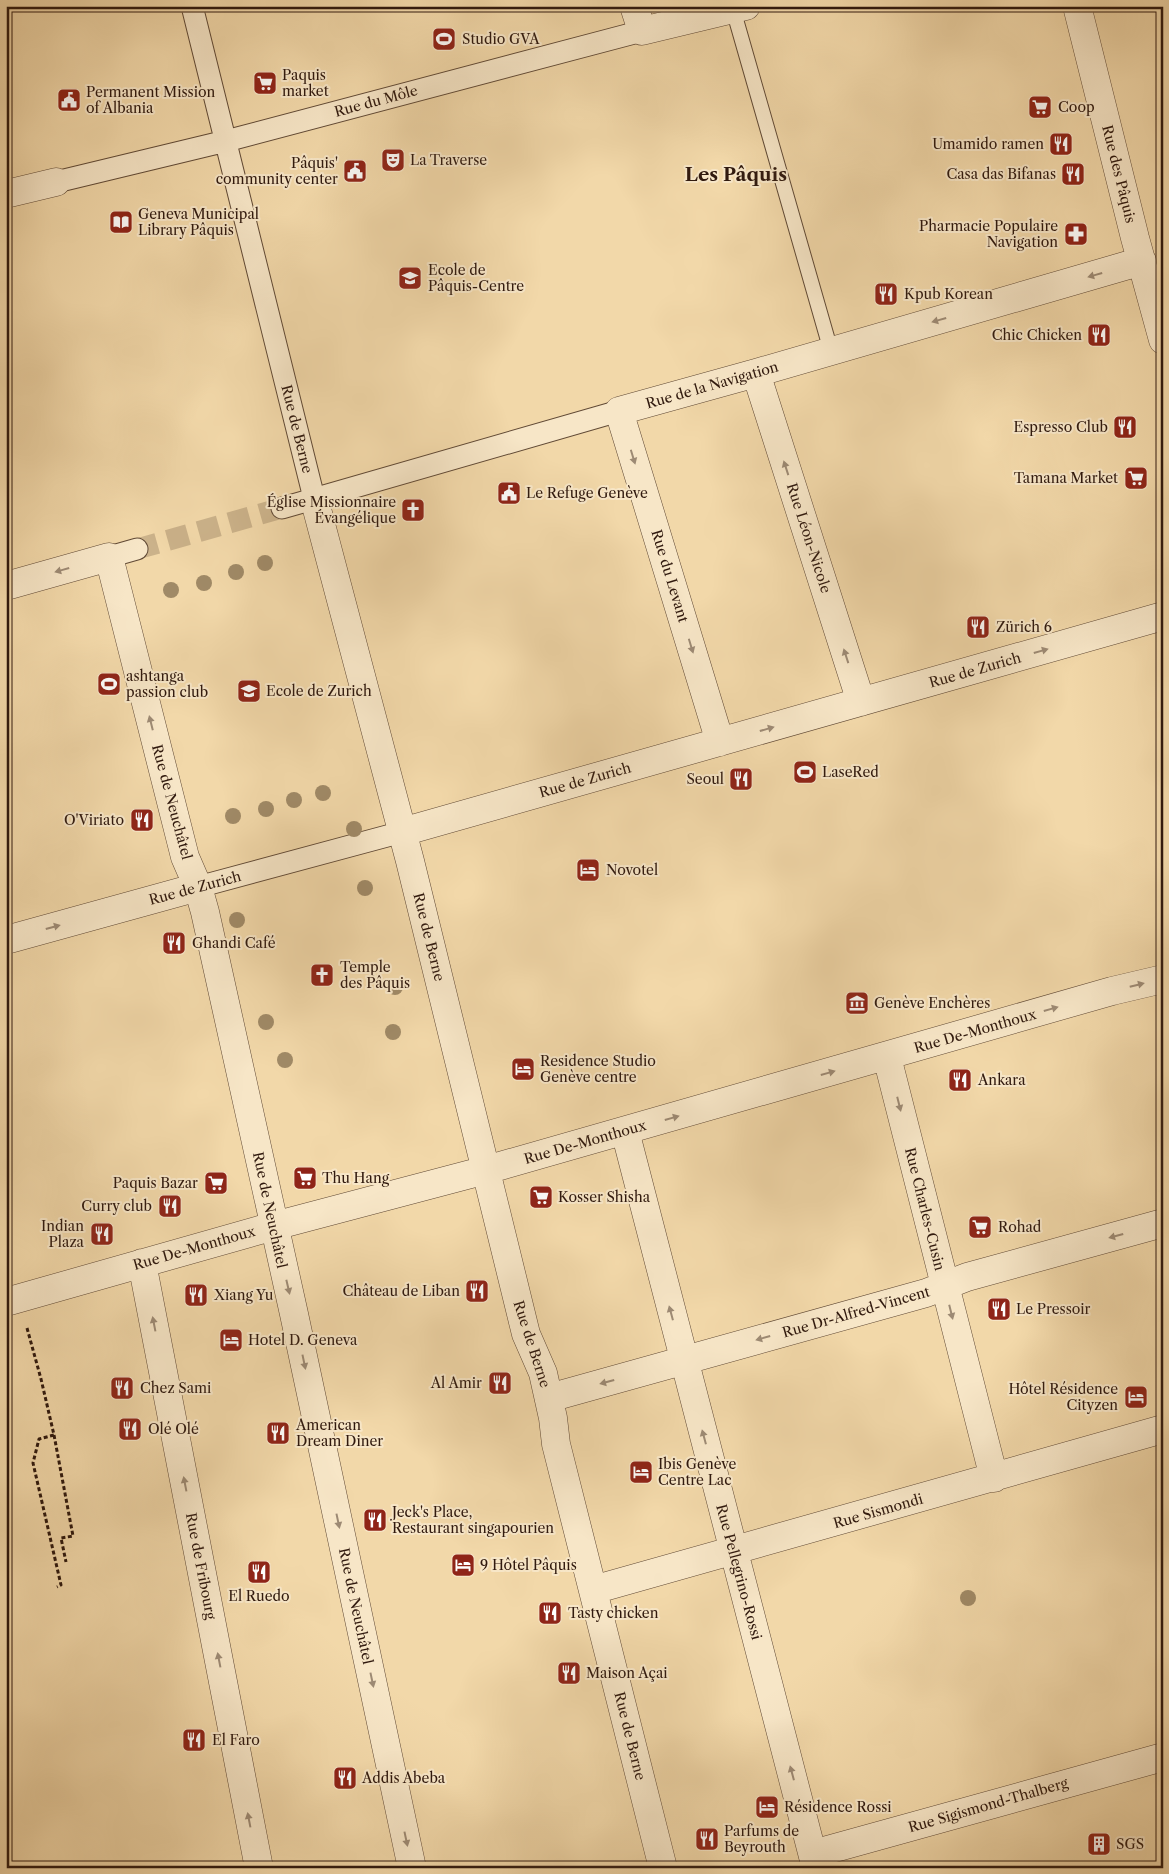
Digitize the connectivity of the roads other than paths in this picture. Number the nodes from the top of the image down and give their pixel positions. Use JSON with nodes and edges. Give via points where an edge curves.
{"nodes":[{"id":1,"x":192,"y":6,"type":"edge"},
{"id":2,"x":1076,"y":6,"type":"edge"},
{"id":3,"x":740,"y":8,"type":"edge"},
{"id":4,"x":638,"y":18,"type":"edge"},
{"id":5,"x":226,"y":141,"type":"junction"},
{"id":6,"x":56,"y":182,"type":"joint"},
{"id":7,"x":6,"y":194,"type":"edge"},
{"id":8,"x":1142,"y":261,"type":"junction"},
{"id":9,"x":1158,"y":296,"type":"edge"},
{"id":10,"x":1163,"y":340,"type":"edge"},
{"id":11,"x":831,"y":351,"type":"junction"},
{"id":12,"x":756,"y":373,"type":"junction"},
{"id":13,"x":619,"y":410,"type":"junction"},
{"id":14,"x":314,"y":498,"type":"junction"},
{"id":15,"x":282,"y":508,"type":"tunnel mouth"},
{"id":16,"x":136,"y":549,"type":"tunnel mouth"},
{"id":17,"x":109,"y":557,"type":"junction"},
{"id":18,"x":6,"y":586,"type":"edge"},
{"id":19,"x":1163,"y":616,"type":"edge"},
{"id":20,"x":861,"y":702,"type":"junction"},
{"id":21,"x":720,"y":742,"type":"junction"},
{"id":22,"x":402,"y":832,"type":"junction"},
{"id":23,"x":198,"y":887,"type":"junction"},
{"id":24,"x":6,"y":940,"type":"edge"},
{"id":25,"x":1163,"y":979,"type":"edge"},
{"id":26,"x":887,"y":1057,"type":"junction"},
{"id":27,"x":625,"y":1131,"type":"junction"},
{"id":28,"x":486,"y":1170,"type":"junction"},
{"id":29,"x":1163,"y":1223,"type":"edge"},
{"id":30,"x":274,"y":1226,"type":"junction"},
{"id":31,"x":142,"y":1263,"type":"junction"},
{"id":32,"x":945,"y":1286,"type":"junction"},
{"id":33,"x":6,"y":1302,"type":"edge"},
{"id":34,"x":684,"y":1360,"type":"junction"},
{"id":35,"x":549,"y":1398,"type":"junction"},
{"id":36,"x":1163,"y":1429,"type":"edge"},
{"id":37,"x":994,"y":1478,"type":"junction"},
{"id":38,"x":734,"y":1551,"type":"junction"},
{"id":39,"x":593,"y":1590,"type":"junction"},
{"id":40,"x":1163,"y":1757,"type":"edge"},
{"id":41,"x":814,"y":1861,"type":"edge"},
{"id":42,"x":259,"y":1868,"type":"edge"},
{"id":43,"x":412,"y":1868,"type":"edge"},
{"id":44,"x":663,"y":1868,"type":"edge"}],
"edges":[{"from":1,"to":5,"type":"street","name":"Rue de Berne"},
{"from":2,"to":8,"type":"street","name":"Rue des Pâquis"},
{"from":3,"to":4,"type":"street","name":"Rue du Môle"},
{"from":3,"to":11,"type":"lane"},
{"from":4,"to":5,"type":"street","name":"Rue du Môle"},
{"from":5,"to":6,"type":"street","name":"Rue du Môle"},
{"from":5,"to":14,"type":"street","name":"Rue de Berne"},
{"from":6,"to":7,"type":"street","name":"Rue du Môle"},
{"from":8,"to":9,"type":"street","name":"Rue des Pâquis"},
{"from":8,"to":11,"type":"street","name":"Rue de la Navigation","one_way":true},
{"from":9,"to":10,"type":"street","name":"Rue des Pâquis"},
{"from":11,"to":12,"type":"street","name":"Rue de la Navigation"},
{"from":12,"to":13,"type":"street","name":"Rue de la Navigation"},
{"from":20,"to":12,"type":"street","name":"Rue Léon-Nicole","one_way":true},
{"from":13,"to":14,"type":"street","name":"Rue de la Navigation"},
{"from":13,"to":21,"type":"street","name":"Rue du Levant","one_way":true},
{"from":14,"to":15,"type":"street","name":"Rue de la Navigation"},
{"from":14,"to":22,"type":"street","name":"Rue de Berne"},
{"from":16,"to":17,"type":"street"},
{"from":17,"to":18,"type":"street","one_way":true},
{"from":23,"to":17,"type":"street","name":"Rue de Neuchâtel","one_way":true,"via":[[185,857]]},
{"from":20,"to":19,"type":"street","name":"Rue de Zurich","one_way":true},
{"from":21,"to":20,"type":"street","name":"Rue de Zurich","one_way":true},
{"from":21,"to":22,"type":"street","name":"Rue de Zurich"},
{"from":22,"to":23,"type":"street","name":"Rue de Zurich"},
{"from":22,"to":28,"type":"street","name":"Rue de Berne"},
{"from":24,"to":23,"type":"street","name":"Rue de Zurich","one_way":true},
{"from":23,"to":30,"type":"street","name":"Rue de Neuchâtel"},
{"from":26,"to":25,"type":"street","name":"Rue De-Monthoux","one_way":true},
{"from":27,"to":26,"type":"street","name":"Rue De-Monthoux","one_way":true},
{"from":26,"to":32,"type":"street","name":"Rue Charles-Cusin","one_way":true},
{"from":27,"to":28,"type":"street","name":"Rue De-Monthoux"},
{"from":34,"to":27,"type":"street","name":"Rue Pellegrino-Rossi","one_way":true},
{"from":28,"to":30,"type":"street","name":"Rue De-Monthoux"},
{"from":28,"to":35,"type":"street","name":"Rue de Berne","via":[[526,1334]]},
{"from":29,"to":32,"type":"street","name":"Rue Dr-Alfred-Vincent","one_way":true,"via":[[967,1277]]},
{"from":30,"to":31,"type":"street","name":"Rue De-Monthoux"},
{"from":30,"to":43,"type":"street","name":"Rue de Neuchâtel","one_way":true},
{"from":31,"to":33,"type":"street","name":"Rue De-Monthoux"},
{"from":42,"to":31,"type":"street","name":"Rue de Fribourg","one_way":true},
{"from":32,"to":34,"type":"street","name":"Rue Dr-Alfred-Vincent","one_way":true},
{"from":32,"to":37,"type":"street","name":"Rue Charles-Cusin","one_way":true},
{"from":34,"to":35,"type":"street","name":"Rue Dr-Alfred-Vincent","one_way":true},
{"from":38,"to":34,"type":"street","name":"Rue Pellegrino-Rossi","one_way":true},
{"from":35,"to":39,"type":"street","name":"Rue de Berne","via":[[556,1444]]},
{"from":36,"to":37,"type":"street","name":"Rue Sismondi"},
{"from":37,"to":38,"type":"street","name":"Rue Sismondi"},
{"from":38,"to":39,"type":"street","name":"Rue Sismondi"},
{"from":41,"to":38,"type":"street","name":"Rue Pellegrino-Rossi","one_way":true},
{"from":39,"to":44,"type":"street","name":"Rue de Berne"},
{"from":40,"to":41,"type":"street","name":"Rue Sigismond-Thalberg"}]}
